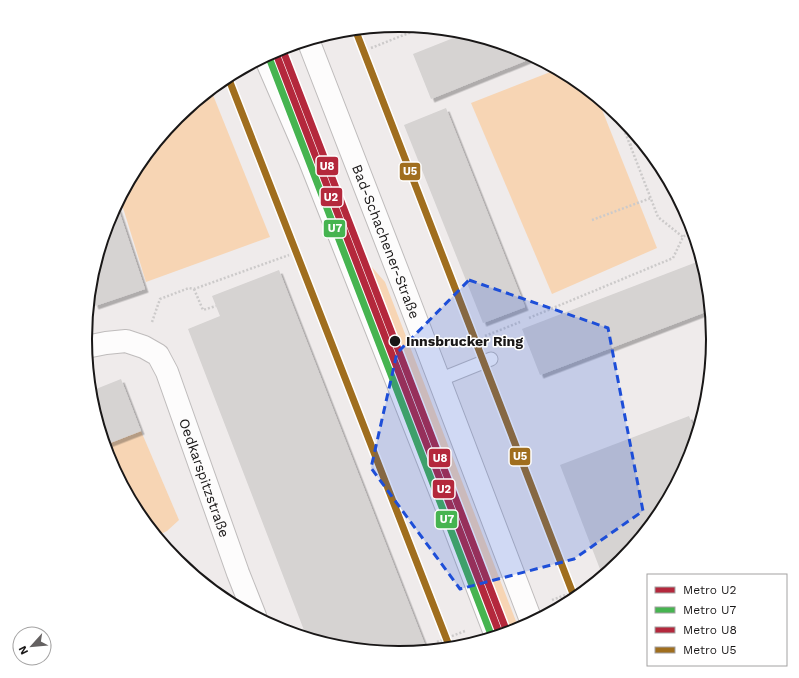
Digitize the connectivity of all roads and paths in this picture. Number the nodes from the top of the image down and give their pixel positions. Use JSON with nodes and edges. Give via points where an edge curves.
{"nodes":[{"id":1,"x":412,"y":33,"type":"edge"},
{"id":2,"x":310,"y":45,"type":"edge"},
{"id":3,"x":371,"y":48,"type":"dead end"},
{"id":4,"x":266,"y":63,"type":"edge"},
{"id":5,"x":624,"y":131,"type":"edge"},
{"id":6,"x":635,"y":143,"type":"edge"},
{"id":7,"x":630,"y":145,"type":"junction"},
{"id":8,"x":651,"y":198,"type":"junction"},
{"id":9,"x":592,"y":220,"type":"dead end"},
{"id":10,"x":687,"y":233,"type":"edge"},
{"id":11,"x":683,"y":237,"type":"junction"},
{"id":12,"x":289,"y":255,"type":"dead end"},
{"id":13,"x":194,"y":289,"type":"junction"},
{"id":14,"x":216,"y":306,"type":"dead end"},
{"id":15,"x":529,"y":318,"type":"dead end"},
{"id":16,"x":520,"y":322,"type":"dead end"},
{"id":17,"x":478,"y":339,"type":"dead end"},
{"id":18,"x":92,"y":346,"type":"edge"},
{"id":19,"x":144,"y":347,"type":"junction"},
{"id":20,"x":491,"y":359,"type":"dead end"},
{"id":21,"x":439,"y":380,"type":"junction"},
{"id":22,"x":253,"y":608,"type":"edge"},
{"id":23,"x":530,"y":617,"type":"edge"},
{"id":24,"x":470,"y":630,"type":"dead end"},
{"id":25,"x":494,"y":631,"type":"edge"},
{"id":26,"x":437,"y":642,"type":"dead end"}],
"edges":[{"from":1,"to":3,"type":"path"},
{"from":2,"to":21,"type":"main road","name":"Bad-Schachener-Straße"},
{"from":4,"to":25,"type":"main road","via":[[315,176]]},
{"from":5,"to":7,"type":"path"},
{"from":6,"to":7,"type":"path"},
{"from":7,"to":8,"type":"path"},
{"from":8,"to":9,"type":"path"},
{"from":8,"to":11,"type":"path","via":[[658,217]]},
{"from":10,"to":11,"type":"path"},
{"from":11,"to":15,"type":"path","via":[[673,258]]},
{"from":12,"to":13,"type":"path"},
{"from":13,"to":14,"type":"path","via":[[203,310]]},
{"from":13,"to":19,"type":"path","via":[[189,288],[160,299]]},
{"from":16,"to":17,"type":"path"},
{"from":18,"to":19,"type":"main road","name":"Oedkarspitzstraße","via":[[126,341]]},
{"from":19,"to":22,"type":"main road","name":"Oedkarspitzstraße","via":[[158,355],[167,372]]},
{"from":20,"to":21,"type":"lane"},
{"from":21,"to":23,"type":"main road","name":"Bad-Schachener-Straße"},
{"from":24,"to":26,"type":"path"}]}
